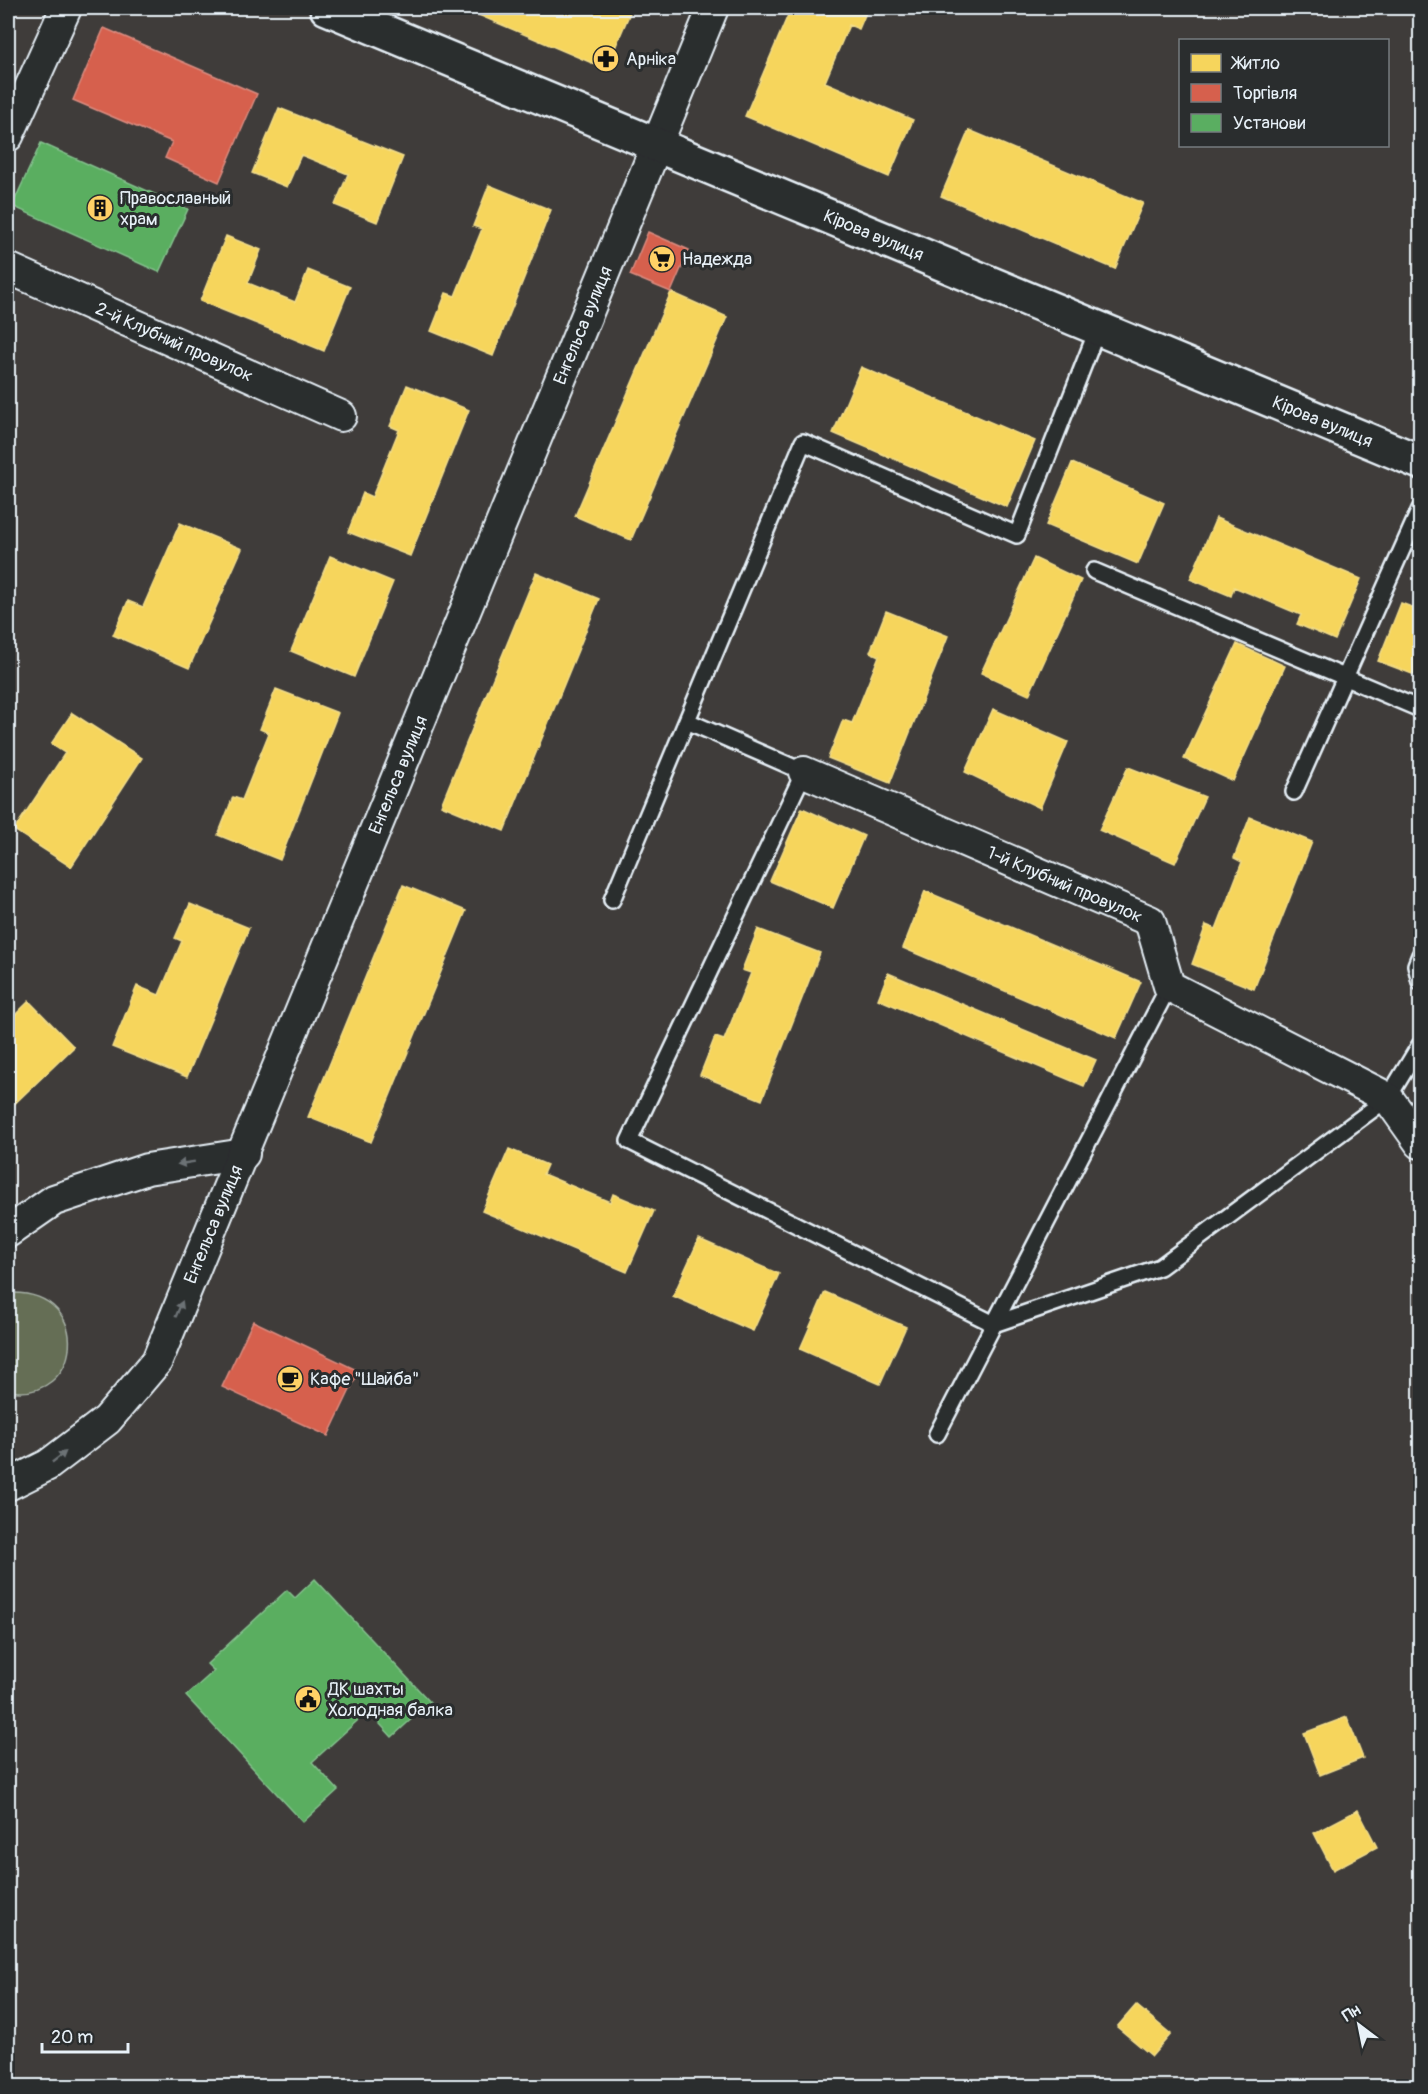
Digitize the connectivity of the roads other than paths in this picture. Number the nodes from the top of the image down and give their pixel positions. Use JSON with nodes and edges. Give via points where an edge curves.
{"nodes":[{"id":1,"x":66,"y":8,"type":"edge"},
{"id":2,"x":327,"y":8,"type":"edge"},
{"id":3,"x":713,"y":8,"type":"edge"},
{"id":4,"x":8,"y":136,"type":"edge"},
{"id":5,"x":655,"y":144,"type":"junction"},
{"id":6,"x":8,"y":268,"type":"edge"},
{"id":7,"x":1098,"y":328,"type":"junction"},
{"id":8,"x":341,"y":416,"type":"dead end"},
{"id":9,"x":1420,"y":462,"type":"edge"},
{"id":10,"x":1420,"y":509,"type":"edge"},
{"id":11,"x":1094,"y":571,"type":"dead end"},
{"id":12,"x":1345,"y":677,"type":"junction"},
{"id":13,"x":1420,"y":709,"type":"edge"},
{"id":14,"x":687,"y":721,"type":"junction"},
{"id":15,"x":804,"y":772,"type":"junction"},
{"id":16,"x":1294,"y":792,"type":"dead end"},
{"id":17,"x":612,"y":900,"type":"dead end"},
{"id":18,"x":1420,"y":955,"type":"edge"},
{"id":19,"x":1420,"y":982,"type":"edge"},
{"id":20,"x":1169,"y":987,"type":"junction"},
{"id":21,"x":1420,"y":1045,"type":"edge"},
{"id":22,"x":1388,"y":1098,"type":"junction"},
{"id":23,"x":1420,"y":1143,"type":"edge"},
{"id":24,"x":244,"y":1154,"type":"junction"},
{"id":25,"x":8,"y":1232,"type":"edge"},
{"id":26,"x":994,"y":1324,"type":"junction"},
{"id":27,"x":937,"y":1434,"type":"dead end"},
{"id":28,"x":8,"y":1485,"type":"edge"}],
"edges":[{"from":1,"to":4,"type":"street"},
{"from":2,"to":5,"type":"street","name":"Кірова вулиця"},
{"from":3,"to":5,"type":"street","name":"Енгельса вулиця"},
{"from":5,"to":7,"type":"street","name":"Кірова вулиця"},
{"from":5,"to":24,"type":"street","name":"Енгельса вулиця"},
{"from":6,"to":8,"type":"street","name":"2-й Клубний провулок"},
{"from":7,"to":9,"type":"street","name":"Кірова вулиця"},
{"from":7,"to":14,"type":"lane","via":[[1017,535],[803,442]]},
{"from":10,"to":12,"type":"lane"},
{"from":11,"to":12,"type":"lane"},
{"from":12,"to":13,"type":"lane"},
{"from":12,"to":16,"type":"lane"},
{"from":14,"to":15,"type":"lane"},
{"from":14,"to":17,"type":"lane"},
{"from":15,"to":20,"type":"street","name":"1-й Клубний провулок","via":[[1150,921]]},
{"from":15,"to":26,"type":"lane","via":[[629,1141]]},
{"from":18,"to":19,"type":"lane","via":[[1416,965]]},
{"from":20,"to":22,"type":"street"},
{"from":20,"to":26,"type":"lane"},
{"from":21,"to":22,"type":"lane"},
{"from":22,"to":23,"type":"street"},
{"from":22,"to":26,"type":"lane","via":[[1160,1267]]},
{"from":24,"to":25,"type":"street","one_way":true,"via":[[147,1169],[54,1200]]},
{"from":28,"to":24,"type":"street","name":"Енгельса вулиця","one_way":true,"via":[[48,1466],[107,1420],[157,1361]]},
{"from":26,"to":27,"type":"lane"}]}
